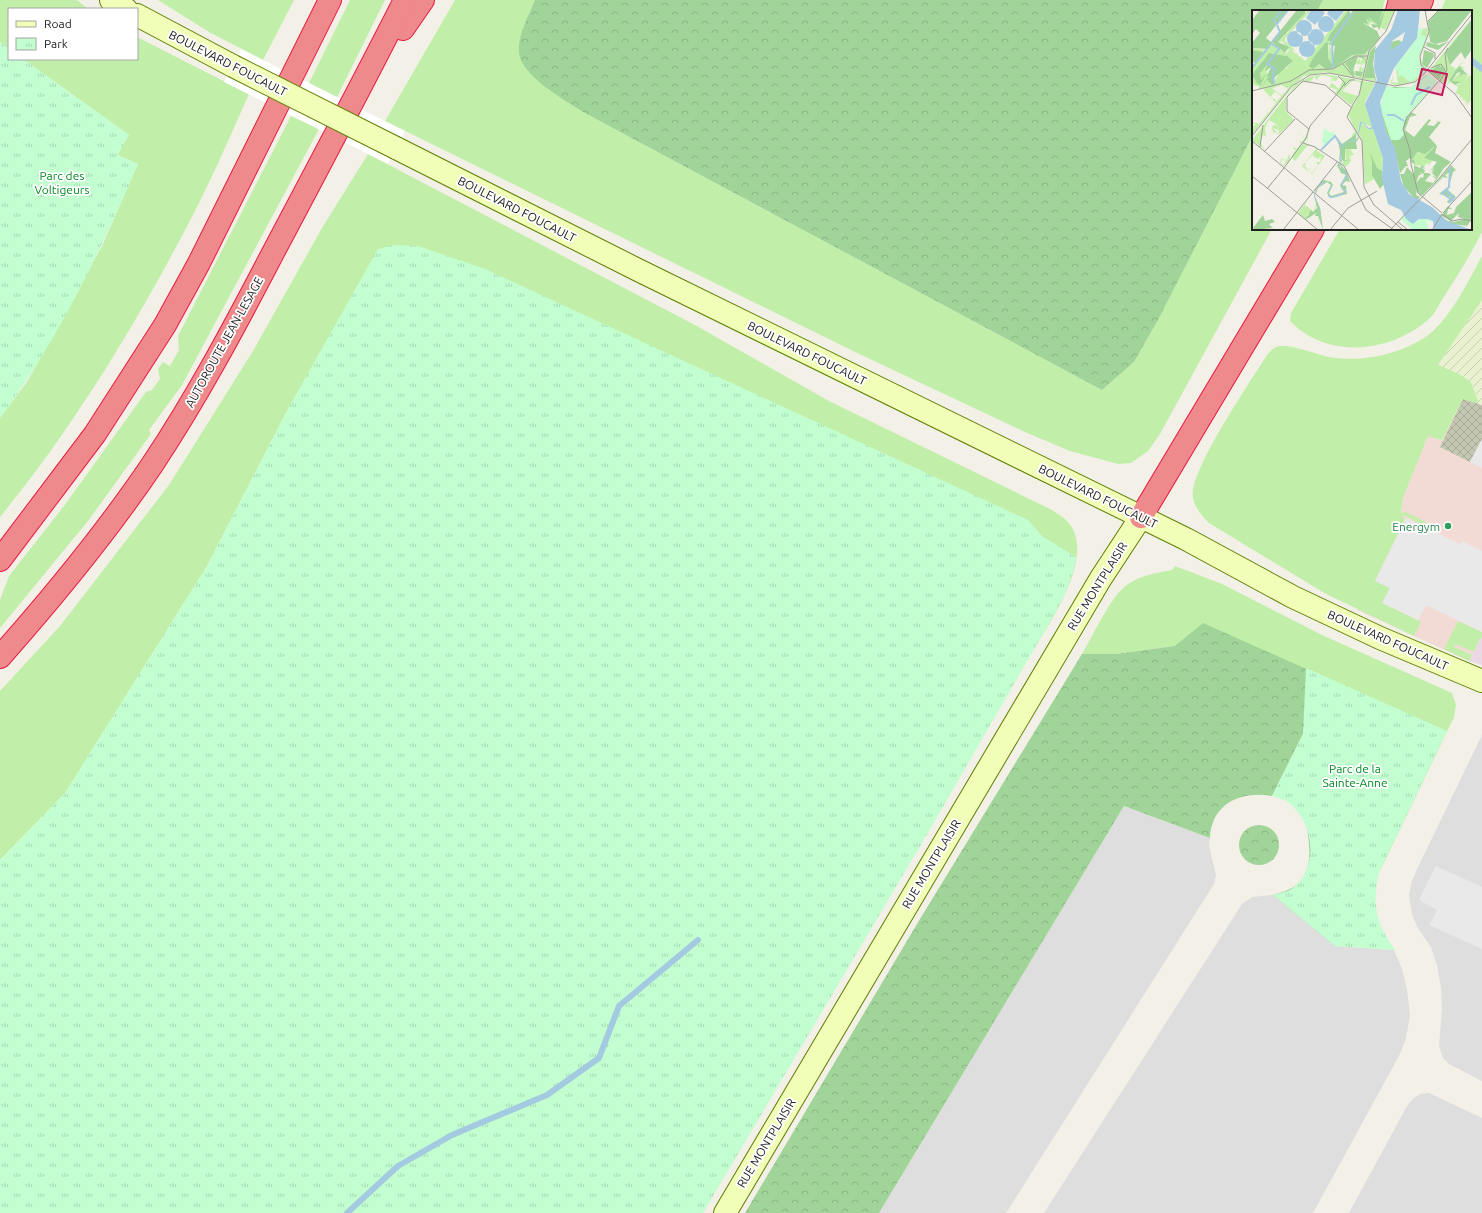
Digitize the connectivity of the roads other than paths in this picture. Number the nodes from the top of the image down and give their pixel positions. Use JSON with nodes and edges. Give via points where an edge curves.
{"nodes":[{"id":1,"x":111,"y":0,"type":"edge"},
{"id":2,"x":330,"y":0,"type":"edge"},
{"id":3,"x":405,"y":0,"type":"edge"},
{"id":4,"x":423,"y":0,"type":"edge"},
{"id":5,"x":1400,"y":0,"type":"edge"},
{"id":6,"x":1422,"y":0,"type":"edge"},
{"id":7,"x":124,"y":8,"type":"edge"},
{"id":8,"x":1397,"y":10,"type":"edge"},
{"id":9,"x":1417,"y":10,"type":"edge"},
{"id":10,"x":138,"y":16,"type":"edge"},
{"id":11,"x":350,"y":108,"type":"junction"},
{"id":12,"x":1312,"y":230,"type":"edge"},
{"id":13,"x":1141,"y":517,"type":"junction"},
{"id":14,"x":0,"y":560,"type":"edge"},
{"id":15,"x":0,"y":657,"type":"edge"},
{"id":16,"x":1482,"y":681,"type":"edge"},
{"id":17,"x":725,"y":1213,"type":"edge"}],
"edges":[{"from":1,"to":7,"type":"street"},
{"from":2,"to":14,"type":"highway","via":[[199,263],[168,319],[87,445]]},
{"from":3,"to":11,"type":"highway","name":"AUTOROUTE JEAN-LESAGE"},
{"from":4,"to":11,"type":"highway"},
{"from":5,"to":8,"type":"highway"},
{"from":6,"to":9,"type":"highway"},
{"from":10,"to":13,"type":"street","name":"BOULEVARD FOUCAULT","bridge":true,"via":[[232,66],[638,270]]},
{"from":11,"to":15,"type":"highway","name":"AUTOROUTE JEAN-LESAGE","via":[[225,342],[164,446],[101,536]]},
{"from":12,"to":13,"type":"highway"},
{"from":13,"to":16,"type":"street","name":"BOULEVARD FOUCAULT","via":[[1330,615]]},
{"from":13,"to":17,"type":"street","name":"RUE MONTPLAISIR","via":[[1101,578]]}]}
